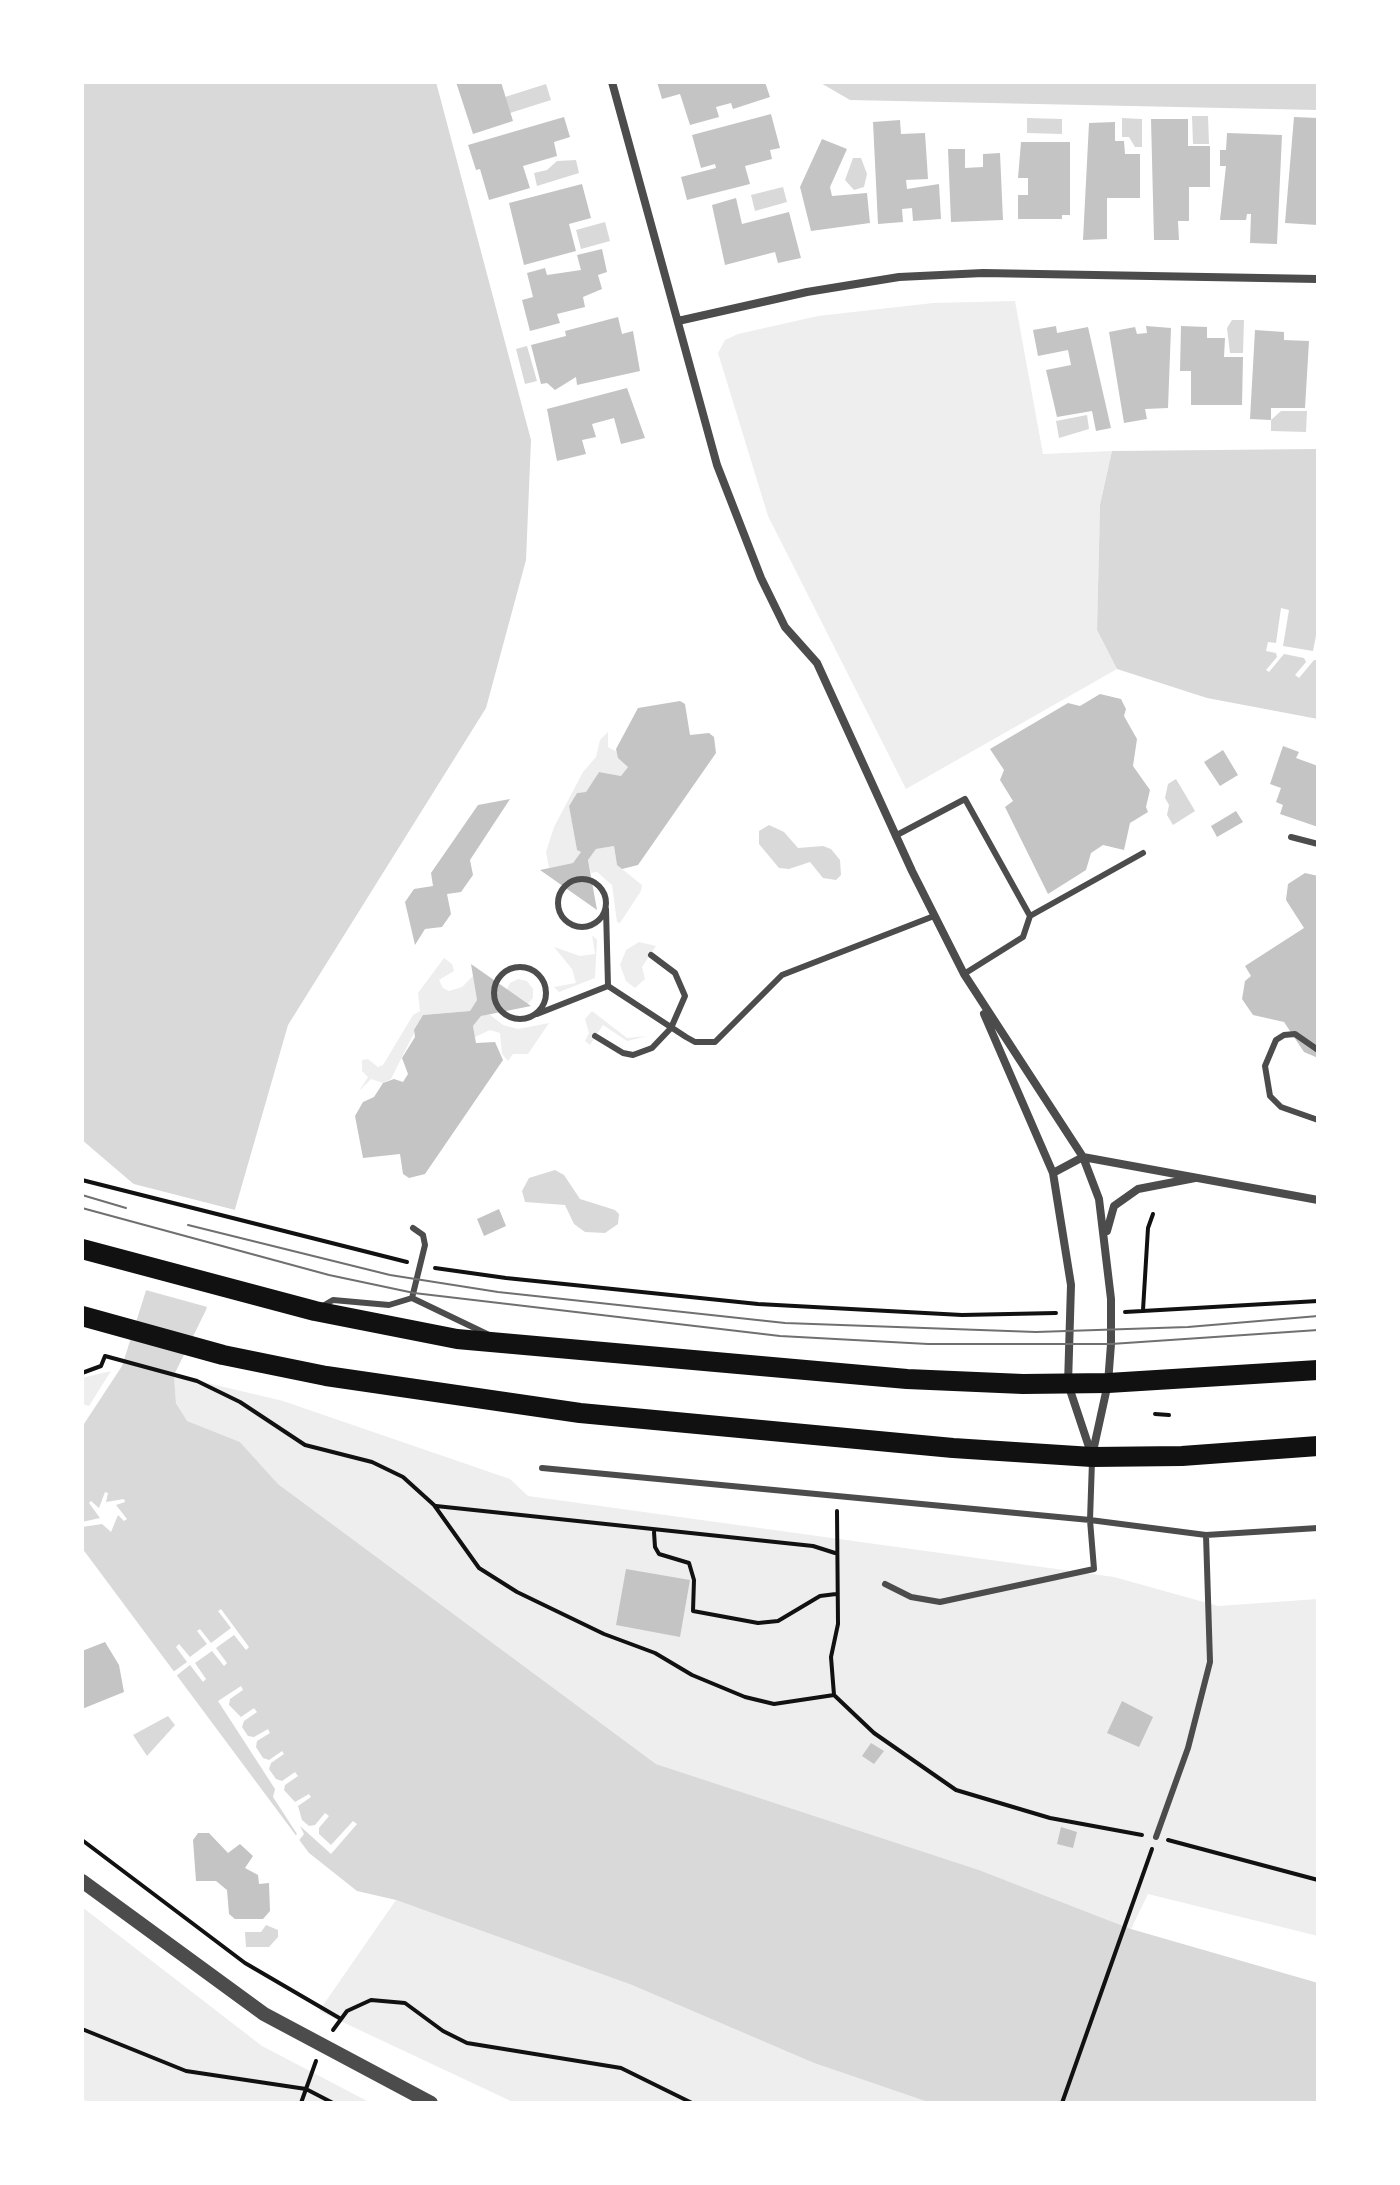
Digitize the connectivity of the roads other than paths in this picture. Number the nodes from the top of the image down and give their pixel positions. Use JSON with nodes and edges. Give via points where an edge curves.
{"nodes":[{"id":1,"x":612,"y":82,"type":"edge"},
{"id":2,"x":1318,"y":279,"type":"edge"},
{"id":3,"x":678,"y":321,"type":"junction"},
{"id":4,"x":895,"y":836,"type":"junction"},
{"id":5,"x":1291,"y":837,"type":"dead end"},
{"id":6,"x":1318,"y":844,"type":"edge"},
{"id":7,"x":1143,"y":853,"type":"dead end"},
{"id":8,"x":606,"y":903,"type":"junction"},
{"id":9,"x":934,"y":916,"type":"junction"},
{"id":10,"x":1030,"y":916,"type":"junction"},
{"id":11,"x":651,"y":955,"type":"dead end"},
{"id":12,"x":964,"y":974,"type":"junction"},
{"id":13,"x":608,"y":986,"type":"junction"},
{"id":14,"x":976,"y":993,"type":"junction"},
{"id":15,"x":530,"y":1017,"type":"junction"},
{"id":16,"x":671,"y":1028,"type":"junction"},
{"id":17,"x":595,"y":1036,"type":"dead end"},
{"id":18,"x":1318,"y":1050,"type":"edge"},
{"id":19,"x":1318,"y":1120,"type":"edge"},
{"id":20,"x":1083,"y":1157,"type":"junction"},
{"id":21,"x":1053,"y":1173,"type":"junction"},
{"id":22,"x":1200,"y":1177,"type":"junction"},
{"id":23,"x":1318,"y":1200,"type":"edge"},
{"id":24,"x":413,"y":1228,"type":"dead end"},
{"id":25,"x":1106,"y":1238,"type":"junction"},
{"id":26,"x":82,"y":1249,"type":"edge"},
{"id":27,"x":412,"y":1298,"type":"junction"},
{"id":28,"x":315,"y":1311,"type":"junction"},
{"id":29,"x":82,"y":1316,"type":"edge"},
{"id":30,"x":497,"y":1340,"type":"junction"},
{"id":31,"x":1318,"y":1370,"type":"edge"},
{"id":32,"x":1108,"y":1383,"type":"junction"},
{"id":33,"x":1068,"y":1384,"type":"junction"},
{"id":34,"x":1318,"y":1446,"type":"edge"},
{"id":35,"x":1092,"y":1457,"type":"junction"},
{"id":36,"x":542,"y":1468,"type":"dead end"},
{"id":37,"x":1090,"y":1520,"type":"junction"},
{"id":38,"x":1318,"y":1528,"type":"edge"},
{"id":39,"x":1206,"y":1535,"type":"junction"},
{"id":40,"x":885,"y":1584,"type":"dead end"},
{"id":41,"x":1156,"y":1837,"type":"road end"},
{"id":42,"x":82,"y":1881,"type":"edge"},
{"id":43,"x":431,"y":2103,"type":"edge"}],
"edges":[{"from":1,"to":3,"type":"street"},
{"from":2,"to":3,"type":"street","via":[[998,273],[899,277]]},
{"from":3,"to":4,"type":"street","via":[[717,465],[761,578],[785,627],[817,663]]},
{"from":4,"to":9,"type":"street"},
{"from":4,"to":10,"type":"lane","via":[[965,799]]},
{"from":5,"to":6,"type":"lane"},
{"from":7,"to":10,"type":"lane"},
{"from":8,"to":8,"type":"lane","via":[[595,883],[581,879],[566,885],[557,906],[565,921],[587,927],[601,918]]},
{"from":8,"to":13,"type":"lane"},
{"from":9,"to":12,"type":"street"},
{"from":9,"to":16,"type":"lane","via":[[782,975],[715,1042],[695,1042]]},
{"from":10,"to":12,"type":"lane","via":[[1023,937]]},
{"from":11,"to":16,"type":"lane","via":[[675,973],[685,996]]},
{"from":12,"to":14,"type":"street"},
{"from":13,"to":15,"type":"lane"},
{"from":13,"to":16,"type":"lane"},
{"from":14,"to":20,"type":"street"},
{"from":14,"to":21,"type":"street"},
{"from":15,"to":15,"type":"lane","via":[[512,1018],[498,1008],[496,983],[508,970],[532,971],[543,983],[542,1006]]},
{"from":16,"to":17,"type":"lane","via":[[652,1048],[633,1055]]},
{"from":18,"to":19,"type":"lane","via":[[1295,1034],[1284,1035],[1276,1040],[1265,1066],[1270,1096],[1281,1107]]},
{"from":20,"to":21,"type":"street"},
{"from":20,"to":22,"type":"street"},
{"from":20,"to":25,"type":"street"},
{"from":21,"to":33,"type":"street","via":[[1071,1285]]},
{"from":22,"to":23,"type":"street"},
{"from":22,"to":25,"type":"street","via":[[1138,1189],[1114,1206]]},
{"from":24,"to":27,"type":"lane","via":[[425,1239]]},
{"from":25,"to":32,"type":"street","via":[[1112,1313]]},
{"from":26,"to":28,"type":"highway"},
{"from":27,"to":28,"type":"lane","via":[[389,1305],[333,1300]]},
{"from":27,"to":30,"type":"lane"},
{"from":28,"to":30,"type":"highway","via":[[457,1339]]},
{"from":29,"to":35,"type":"highway","via":[[223,1355],[411,1390],[580,1413]]},
{"from":30,"to":33,"type":"highway","via":[[907,1379]]},
{"from":31,"to":32,"type":"highway"},
{"from":32,"to":33,"type":"highway"},
{"from":32,"to":35,"type":"street"},
{"from":33,"to":35,"type":"street"},
{"from":34,"to":35,"type":"highway"},
{"from":35,"to":37,"type":"lane"},
{"from":36,"to":37,"type":"lane"},
{"from":37,"to":39,"type":"lane"},
{"from":37,"to":40,"type":"lane","via":[[1094,1569],[940,1602],[911,1597]]},
{"from":38,"to":39,"type":"lane"},
{"from":39,"to":41,"type":"lane","via":[[1210,1662],[1188,1748]]},
{"from":42,"to":43,"type":"street","via":[[202,1972],[320,2047]]}]}
